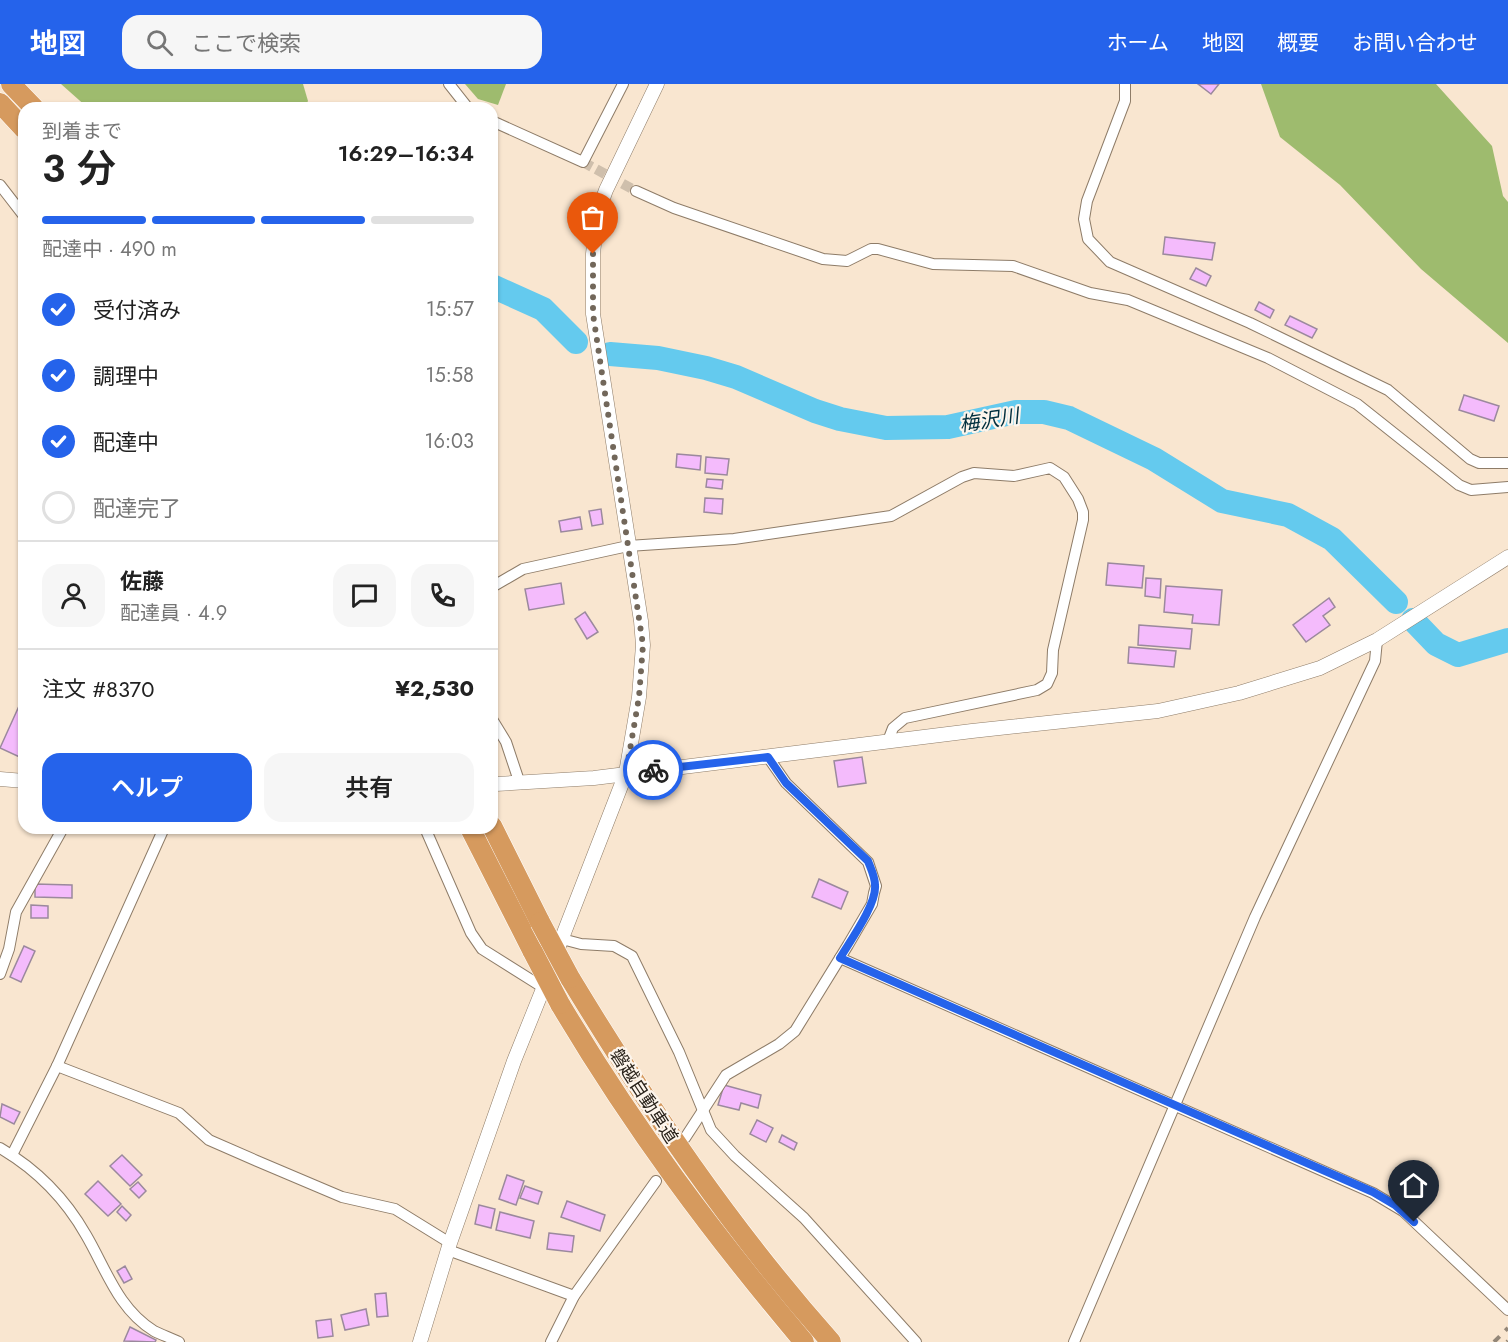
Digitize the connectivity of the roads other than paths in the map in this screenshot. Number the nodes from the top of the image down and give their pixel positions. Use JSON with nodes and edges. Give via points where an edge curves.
{"nodes":[{"id":1,"x":11,"y":84,"type":"edge"},
{"id":2,"x":449,"y":84,"type":"edge"},
{"id":3,"x":623,"y":84,"type":"edge"},
{"id":4,"x":657,"y":84,"type":"edge"},
{"id":5,"x":1125,"y":84,"type":"edge"},
{"id":6,"x":28,"y":102,"type":"edge"},
{"id":7,"x":463,"y":102,"type":"edge"},
{"id":8,"x":0,"y":103,"type":"edge"},
{"id":9,"x":18,"y":122,"type":"edge"},
{"id":10,"x":498,"y":124,"type":"edge"},
{"id":11,"x":0,"y":185,"type":"edge"},
{"id":12,"x":636,"y":191,"type":"tunnel mouth"},
{"id":13,"x":18,"y":208,"type":"edge"},
{"id":14,"x":1508,"y":463,"type":"edge"},
{"id":15,"x":1508,"y":488,"type":"edge"},
{"id":16,"x":628,"y":546,"type":"junction"},
{"id":17,"x":1508,"y":557,"type":"edge"},
{"id":18,"x":498,"y":584,"type":"edge"},
{"id":19,"x":1377,"y":640,"type":"junction"},
{"id":20,"x":498,"y":729,"type":"edge"},
{"id":21,"x":888,"y":741,"type":"junction"},
{"id":22,"x":768,"y":757,"type":"junction"},
{"id":23,"x":626,"y":773,"type":"junction"},
{"id":24,"x":0,"y":779,"type":"edge"},
{"id":25,"x":18,"y":780,"type":"edge"},
{"id":26,"x":498,"y":784,"type":"edge"},
{"id":27,"x":520,"y":784,"type":"junction"},
{"id":28,"x":60,"y":834,"type":"edge"},
{"id":29,"x":161,"y":834,"type":"edge"},
{"id":30,"x":428,"y":834,"type":"edge"},
{"id":31,"x":473,"y":834,"type":"edge"},
{"id":32,"x":496,"y":834,"type":"edge"},
{"id":33,"x":562,"y":939,"type":"junction"},
{"id":34,"x":840,"y":958,"type":"junction"},
{"id":35,"x":0,"y":974,"type":"edge"},
{"id":36,"x":544,"y":988,"type":"junction"},
{"id":37,"x":57,"y":1066,"type":"junction"},
{"id":38,"x":1174,"y":1104,"type":"junction"},
{"id":39,"x":702,"y":1112,"type":"junction"},
{"id":40,"x":684,"y":1138,"type":"dead end"},
{"id":41,"x":0,"y":1148,"type":"edge"},
{"id":42,"x":12,"y":1155,"type":"junction"},
{"id":43,"x":656,"y":1181,"type":"dead end"},
{"id":44,"x":449,"y":1247,"type":"junction"},
{"id":45,"x":574,"y":1296,"type":"junction"},
{"id":46,"x":1508,"y":1310,"type":"edge"},
{"id":47,"x":179,"y":1342,"type":"edge"},
{"id":48,"x":420,"y":1342,"type":"edge"},
{"id":49,"x":551,"y":1342,"type":"edge"},
{"id":50,"x":804,"y":1342,"type":"edge"},
{"id":51,"x":831,"y":1342,"type":"edge"},
{"id":52,"x":916,"y":1342,"type":"edge"},
{"id":53,"x":1074,"y":1342,"type":"edge"}],
"edges":[{"from":1,"to":6,"type":"highway"},
{"from":2,"to":7,"type":"street"},
{"from":3,"to":10,"type":"street","via":[[583,162]]},
{"from":4,"to":16,"type":"street","via":[[606,190],[597,215],[593,254],[593,314]]},
{"from":5,"to":14,"type":"street","via":[[1125,101],[1087,201],[1084,219],[1088,239],[1101,254],[1133,274],[1250,323],[1388,390],[1479,464]]},
{"from":8,"to":9,"type":"highway"},
{"from":11,"to":13,"type":"street"},
{"from":12,"to":15,"type":"street","via":[[823,260],[847,261],[878,249],[933,264],[1013,266],[1059,284],[1128,300],[1268,358],[1357,404],[1459,485],[1471,490]]},
{"from":16,"to":18,"type":"street","via":[[523,570]]},
{"from":16,"to":21,"type":"street","via":[[734,539],[891,516],[974,473],[1014,476],[1050,468],[1060,474],[1077,499],[1083,520],[1049,681],[1037,690],[905,718],[893,728]]},
{"from":16,"to":23,"type":"street","via":[[643,645]]},
{"from":17,"to":19,"type":"street"},
{"from":19,"to":21,"type":"street","via":[[1320,668],[1274,684],[1158,711]]},
{"from":19,"to":38,"type":"street","via":[[1377,656],[1255,917]]},
{"from":20,"to":27,"type":"street"},
{"from":21,"to":22,"type":"street"},
{"from":22,"to":23,"type":"street"},
{"from":22,"to":34,"type":"street","via":[[786,783],[868,861],[872,872],[876,886],[872,904]]},
{"from":23,"to":27,"type":"street"},
{"from":23,"to":33,"type":"street"},
{"from":24,"to":25,"type":"street"},
{"from":26,"to":27,"type":"street"},
{"from":28,"to":35,"type":"street","via":[[16,912]]},
{"from":29,"to":37,"type":"street"},
{"from":30,"to":36,"type":"street","via":[[482,949]]},
{"from":31,"to":50,"type":"highway","name":"磐越自動車道","bridge":true,"via":[[560,1004],[628,1115],[704,1221]]},
{"from":32,"to":51,"type":"highway","name":"磐越自動車道","bridge":true,"via":[[570,978],[646,1102],[717,1204]]},
{"from":33,"to":36,"type":"street"},
{"from":33,"to":39,"type":"street","via":[[614,946],[632,956],[679,1052]]},
{"from":34,"to":38,"type":"street"},
{"from":34,"to":39,"type":"street","via":[[795,1031],[726,1075]]},
{"from":36,"to":44,"type":"street","via":[[514,1061]]},
{"from":37,"to":42,"type":"street"},
{"from":37,"to":44,"type":"street","via":[[179,1113],[209,1140],[342,1197],[395,1209]]},
{"from":38,"to":46,"type":"street","via":[[1395,1205]]},
{"from":38,"to":53,"type":"street"},
{"from":39,"to":40,"type":"street"},
{"from":39,"to":52,"type":"street","via":[[720,1141],[804,1218]]},
{"from":41,"to":42,"type":"street"},
{"from":42,"to":47,"type":"street","via":[[56,1192],[86,1233],[117,1292],[133,1313],[154,1331]]},
{"from":43,"to":45,"type":"street"},
{"from":44,"to":45,"type":"street"},
{"from":44,"to":48,"type":"street"},
{"from":45,"to":49,"type":"street"}]}
